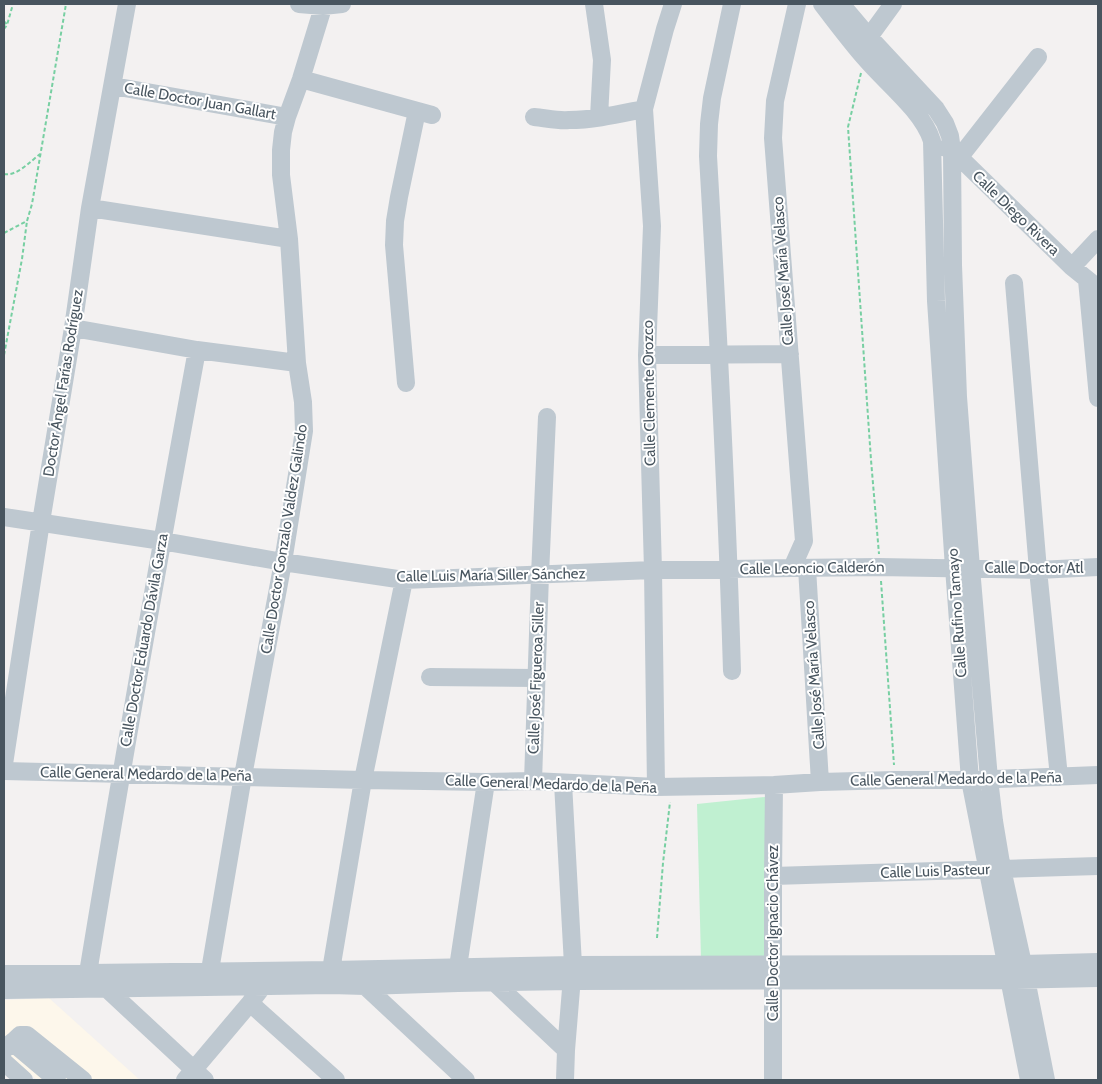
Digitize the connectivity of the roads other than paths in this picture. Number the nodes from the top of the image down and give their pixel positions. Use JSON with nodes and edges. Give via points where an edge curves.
{"nodes":[{"id":1,"x":128,"y":4,"type":"edge"},
{"id":2,"x":299,"y":4,"type":"edge"},
{"id":3,"x":342,"y":4,"type":"edge"},
{"id":4,"x":594,"y":4,"type":"edge"},
{"id":5,"x":673,"y":4,"type":"edge"},
{"id":6,"x":732,"y":4,"type":"edge"},
{"id":7,"x":797,"y":4,"type":"edge"},
{"id":8,"x":822,"y":4,"type":"edge"},
{"id":9,"x":841,"y":4,"type":"edge"},
{"id":10,"x":893,"y":4,"type":"edge"},
{"id":11,"x":323,"y":5,"type":"edge"},
{"id":12,"x":864,"y":48,"type":"junction"},
{"id":13,"x":1038,"y":57,"type":"dead end"},
{"id":14,"x":301,"y":79,"type":"junction"},
{"id":15,"x":113,"y":86,"type":"junction"},
{"id":16,"x":644,"y":110,"type":"junction"},
{"id":17,"x":286,"y":117,"type":"junction"},
{"id":18,"x":534,"y":117,"type":"dead end"},
{"id":19,"x":599,"y":117,"type":"junction"},
{"id":20,"x":932,"y":141,"type":"junction"},
{"id":21,"x":955,"y":154,"type":"junction"},
{"id":22,"x":90,"y":208,"type":"junction"},
{"id":23,"x":288,"y":239,"type":"junction"},
{"id":24,"x":1098,"y":239,"type":"edge"},
{"id":25,"x":1072,"y":267,"type":"junction"},
{"id":26,"x":1014,"y":283,"type":"dead end"},
{"id":27,"x":1093,"y":284,"type":"edge"},
{"id":28,"x":73,"y":328,"type":"junction"},
{"id":29,"x":197,"y":350,"type":"junction"},
{"id":30,"x":720,"y":354,"type":"junction"},
{"id":31,"x":790,"y":354,"type":"junction"},
{"id":32,"x":647,"y":355,"type":"junction"},
{"id":33,"x":297,"y":363,"type":"junction"},
{"id":34,"x":406,"y":382,"type":"dead end"},
{"id":35,"x":1098,"y":398,"type":"edge"},
{"id":36,"x":547,"y":418,"type":"dead end"},
{"id":37,"x":4,"y":517,"type":"edge"},
{"id":38,"x":41,"y":522,"type":"junction"},
{"id":39,"x":162,"y":541,"type":"junction"},
{"id":40,"x":804,"y":541,"type":"junction"},
{"id":41,"x":283,"y":562,"type":"junction"},
{"id":42,"x":1098,"y":567,"type":"edge"},
{"id":43,"x":799,"y":568,"type":"junction"},
{"id":44,"x":825,"y":568,"type":"junction"},
{"id":45,"x":962,"y":568,"type":"junction"},
{"id":46,"x":729,"y":569,"type":"junction"},
{"id":47,"x":653,"y":570,"type":"junction"},
{"id":48,"x":1038,"y":570,"type":"junction"},
{"id":49,"x":540,"y":575,"type":"junction"},
{"id":50,"x":404,"y":580,"type":"junction"},
{"id":51,"x":732,"y":671,"type":"dead end"},
{"id":52,"x":430,"y":677,"type":"dead end"},
{"id":53,"x":537,"y":678,"type":"junction"},
{"id":54,"x":4,"y":764,"type":"edge"},
{"id":55,"x":4,"y":771,"type":"edge"},
{"id":56,"x":121,"y":774,"type":"junction"},
{"id":57,"x":1098,"y":775,"type":"edge"},
{"id":58,"x":243,"y":776,"type":"junction"},
{"id":59,"x":1059,"y":777,"type":"junction"},
{"id":60,"x":989,"y":779,"type":"junction"},
{"id":61,"x":363,"y":780,"type":"junction"},
{"id":62,"x":970,"y":780,"type":"junction"},
{"id":63,"x":533,"y":781,"type":"junction"},
{"id":64,"x":486,"y":782,"type":"junction"},
{"id":65,"x":820,"y":782,"type":"junction"},
{"id":66,"x":563,"y":783,"type":"junction"},
{"id":67,"x":774,"y":785,"type":"junction"},
{"id":68,"x":664,"y":787,"type":"junction"},
{"id":69,"x":1098,"y":866,"type":"edge"},
{"id":70,"x":994,"y":869,"type":"junction"},
{"id":71,"x":772,"y":876,"type":"junction"},
{"id":72,"x":1098,"y":962,"type":"edge"},
{"id":73,"x":1016,"y":972,"type":"junction"},
{"id":74,"x":573,"y":973,"type":"junction"},
{"id":75,"x":774,"y":973,"type":"junction"},
{"id":76,"x":4,"y":974,"type":"edge"},
{"id":77,"x":458,"y":975,"type":"junction"},
{"id":78,"x":331,"y":977,"type":"junction"},
{"id":79,"x":366,"y":978,"type":"junction"},
{"id":80,"x":1098,"y":978,"type":"edge"},
{"id":81,"x":209,"y":979,"type":"junction"},
{"id":82,"x":87,"y":981,"type":"junction"},
{"id":83,"x":495,"y":983,"type":"junction"},
{"id":84,"x":263,"y":986,"type":"junction"},
{"id":85,"x":107,"y":989,"type":"junction"},
{"id":86,"x":4,"y":990,"type":"edge"},
{"id":87,"x":250,"y":1003,"type":"junction"},
{"id":88,"x":8,"y":1046,"type":"edge"},
{"id":89,"x":566,"y":1050,"type":"junction"},
{"id":90,"x":4,"y":1062,"type":"edge"},
{"id":91,"x":195,"y":1077,"type":"edge"},
{"id":92,"x":462,"y":1079,"type":"edge"},
{"id":93,"x":24,"y":1080,"type":"edge"},
{"id":94,"x":57,"y":1080,"type":"edge"},
{"id":95,"x":83,"y":1080,"type":"edge"},
{"id":96,"x":336,"y":1080,"type":"edge"},
{"id":97,"x":566,"y":1080,"type":"edge"},
{"id":98,"x":773,"y":1080,"type":"edge"},
{"id":99,"x":1029,"y":1080,"type":"edge"},
{"id":100,"x":1046,"y":1080,"type":"edge"}],
"edges":[{"from":1,"to":15,"type":"street","name":"Doctor Ángel Farías Rodríguez"},
{"from":2,"to":11,"type":"street"},
{"from":3,"to":11,"type":"street"},
{"from":4,"to":19,"type":"street","via":[[602,60]]},
{"from":5,"to":16,"type":"street","name":"Calle Clemente Orozco"},
{"from":6,"to":30,"type":"street","via":[[709,124],[708,156]]},
{"from":7,"to":31,"type":"street","name":"Calle José María Velasco","via":[[775,101],[773,138]]},
{"from":8,"to":12,"type":"street"},
{"from":9,"to":12,"type":"street"},
{"from":10,"to":12,"type":"street"},
{"from":11,"to":14,"type":"street","name":"Calle Doctor Gonzalo Valdez Galindo"},
{"from":12,"to":20,"type":"street","via":[[921,119]]},
{"from":12,"to":21,"type":"street","name":"Calle Rufino Tamayo","via":[[936,108],[945,123]]},
{"from":13,"to":21,"type":"street"},
{"from":14,"to":17,"type":"street","name":"Calle Doctor Gonzalo Valdez Galindo"},
{"from":14,"to":34,"type":"street","via":[[425,113],[399,197],[395,221],[394,245]]},
{"from":15,"to":17,"type":"street","name":"Calle Doctor Juan Gallart"},
{"from":15,"to":22,"type":"street","name":"Doctor Ángel Farías Rodríguez"},
{"from":16,"to":19,"type":"street"},
{"from":16,"to":32,"type":"street","name":"Calle Clemente Orozco","via":[[652,226]]},
{"from":17,"to":23,"type":"street","name":"Calle Doctor Gonzalo Valdez Galindo","via":[[281,175]]},
{"from":18,"to":19,"type":"street","via":[[570,120]]},
{"from":20,"to":21,"type":"street","name":"Calle Diego Rivera"},
{"from":20,"to":45,"type":"street","name":"Calle Rufino Tamayo","via":[[936,301]]},
{"from":21,"to":25,"type":"street","name":"Calle Diego Rivera"},
{"from":21,"to":45,"type":"street","name":"Calle Rufino Tamayo","via":[[953,265]]},
{"from":22,"to":23,"type":"street"},
{"from":22,"to":28,"type":"street","name":"Doctor Ángel Farías Rodríguez"},
{"from":23,"to":33,"type":"street","name":"Calle Doctor Gonzalo Valdez Galindo"},
{"from":24,"to":25,"type":"street"},
{"from":25,"to":27,"type":"street","name":"Calle Diego Rivera"},
{"from":26,"to":48,"type":"street"},
{"from":27,"to":35,"type":"street"},
{"from":28,"to":29,"type":"street"},
{"from":28,"to":38,"type":"street","name":"Doctor Ángel Farías Rodríguez"},
{"from":29,"to":33,"type":"street"},
{"from":29,"to":39,"type":"street","name":"Calle Doctor Eduardo Dávila Garza"},
{"from":30,"to":31,"type":"street"},
{"from":30,"to":32,"type":"street"},
{"from":30,"to":46,"type":"street"},
{"from":31,"to":40,"type":"street","name":"Calle José María Velasco"},
{"from":32,"to":47,"type":"street","name":"Calle Clemente Orozco"},
{"from":33,"to":41,"type":"street","name":"Calle Doctor Gonzalo Valdez Galindo","via":[[304,430]]},
{"from":36,"to":49,"type":"street","name":"Calle José Figueroa Siller"},
{"from":37,"to":38,"type":"street","name":"Calle Luis María Siller Sánchez"},
{"from":38,"to":39,"type":"street","name":"Calle Luis María Siller Sánchez"},
{"from":38,"to":54,"type":"street","name":"Doctor Ángel Farías Rodríguez"},
{"from":39,"to":41,"type":"street","name":"Calle Luis María Siller Sánchez"},
{"from":39,"to":56,"type":"street","name":"Calle Doctor Eduardo Dávila Garza"},
{"from":40,"to":43,"type":"street","name":"Calle José María Velasco"},
{"from":40,"to":44,"type":"street"},
{"from":41,"to":50,"type":"street","name":"Calle Luis María Siller Sánchez"},
{"from":41,"to":58,"type":"street","name":"Calle Doctor Gonzalo Valdez Galindo"},
{"from":42,"to":48,"type":"street","name":"Calle Doctor Atl"},
{"from":43,"to":44,"type":"street","name":"Calle Leoncio Calderón"},
{"from":43,"to":46,"type":"street","name":"Calle Leoncio Calderón"},
{"from":43,"to":65,"type":"street","name":"Calle José María Velasco"},
{"from":44,"to":45,"type":"street","name":"Calle Leoncio Calderón"},
{"from":45,"to":48,"type":"street","name":"Calle Doctor Atl"},
{"from":45,"to":60,"type":"street","name":"Calle Rufino Tamayo"},
{"from":45,"to":62,"type":"street","name":"Calle Rufino Tamayo"},
{"from":46,"to":47,"type":"street","name":"Calle Leoncio Calderón"},
{"from":46,"to":51,"type":"street"},
{"from":47,"to":49,"type":"street","name":"Calle Luis María Siller Sánchez"},
{"from":47,"to":68,"type":"street","name":"Calle Clemente Orozco"},
{"from":48,"to":59,"type":"street"},
{"from":49,"to":50,"type":"street","name":"Calle Luis María Siller Sánchez"},
{"from":49,"to":53,"type":"street","name":"Calle José Figueroa Siller"},
{"from":50,"to":61,"type":"street"},
{"from":52,"to":53,"type":"street"},
{"from":53,"to":63,"type":"street","name":"Calle José Figueroa Siller"},
{"from":55,"to":56,"type":"street","name":"Calle General Medardo de la Peña"},
{"from":56,"to":58,"type":"street","name":"Calle General Medardo de la Peña"},
{"from":56,"to":82,"type":"street","name":"Calle Doctor Eduardo Dávila Garza"},
{"from":57,"to":59,"type":"street","name":"Calle General Medardo de la Peña"},
{"from":58,"to":61,"type":"street","name":"Calle General Medardo de la Peña"},
{"from":58,"to":81,"type":"street","name":"Calle Doctor Gonzalo Valdez Galindo"},
{"from":59,"to":60,"type":"street","name":"Calle General Medardo de la Peña"},
{"from":60,"to":62,"type":"street","name":"Calle General Medardo de la Peña"},
{"from":60,"to":70,"type":"street","name":"Calle Rufino Tamayo","via":[[994,821]]},
{"from":61,"to":64,"type":"street","name":"Calle General Medardo de la Peña"},
{"from":61,"to":78,"type":"street"},
{"from":62,"to":65,"type":"street","name":"Calle General Medardo de la Peña"},
{"from":62,"to":70,"type":"street","name":"Calle Rufino Tamayo"},
{"from":63,"to":64,"type":"street","name":"Calle General Medardo de la Peña"},
{"from":63,"to":66,"type":"street","name":"Calle General Medardo de la Peña"},
{"from":64,"to":77,"type":"street"},
{"from":65,"to":67,"type":"street","name":"Calle General Medardo de la Peña"},
{"from":66,"to":68,"type":"street","name":"Calle General Medardo de la Peña"},
{"from":66,"to":74,"type":"street"},
{"from":67,"to":68,"type":"street","name":"Calle General Medardo de la Peña"},
{"from":67,"to":71,"type":"street","name":"Calle Doctor Ignacio Chávez"},
{"from":69,"to":70,"type":"street","name":"Calle Luis Pasteur"},
{"from":70,"to":71,"type":"street","name":"Calle Luis Pasteur"},
{"from":70,"to":73,"type":"street","name":"Calle Rufino Tamayo"},
{"from":71,"to":75,"type":"street","name":"Calle Doctor Ignacio Chávez"},
{"from":72,"to":73,"type":"street"},
{"from":73,"to":75,"type":"street"},
{"from":73,"to":80,"type":"street"},
{"from":73,"to":99,"type":"street","name":"Calle Rufino Tamayo"},
{"from":73,"to":100,"type":"street","name":"Calle Rufino Tamayo"},
{"from":74,"to":75,"type":"street"},
{"from":74,"to":77,"type":"street"},
{"from":74,"to":83,"type":"street"},
{"from":74,"to":89,"type":"street"},
{"from":75,"to":98,"type":"street","name":"Calle Doctor Ignacio Chávez"},
{"from":76,"to":82,"type":"street"},
{"from":77,"to":79,"type":"street"},
{"from":77,"to":83,"type":"street"},
{"from":78,"to":79,"type":"street"},
{"from":78,"to":81,"type":"street"},
{"from":78,"to":84,"type":"street"},
{"from":79,"to":92,"type":"street"},
{"from":81,"to":82,"type":"street"},
{"from":81,"to":84,"type":"street"},
{"from":81,"to":85,"type":"street"},
{"from":82,"to":85,"type":"street"},
{"from":82,"to":86,"type":"street"},
{"from":83,"to":89,"type":"street"},
{"from":84,"to":87,"type":"street"},
{"from":85,"to":91,"type":"street"},
{"from":87,"to":91,"type":"street"},
{"from":87,"to":96,"type":"street"},
{"from":88,"to":94,"type":"street"},
{"from":88,"to":95,"type":"street","via":[[20,1035],[27,1035]]},
{"from":89,"to":97,"type":"street"},
{"from":90,"to":93,"type":"street"}]}
